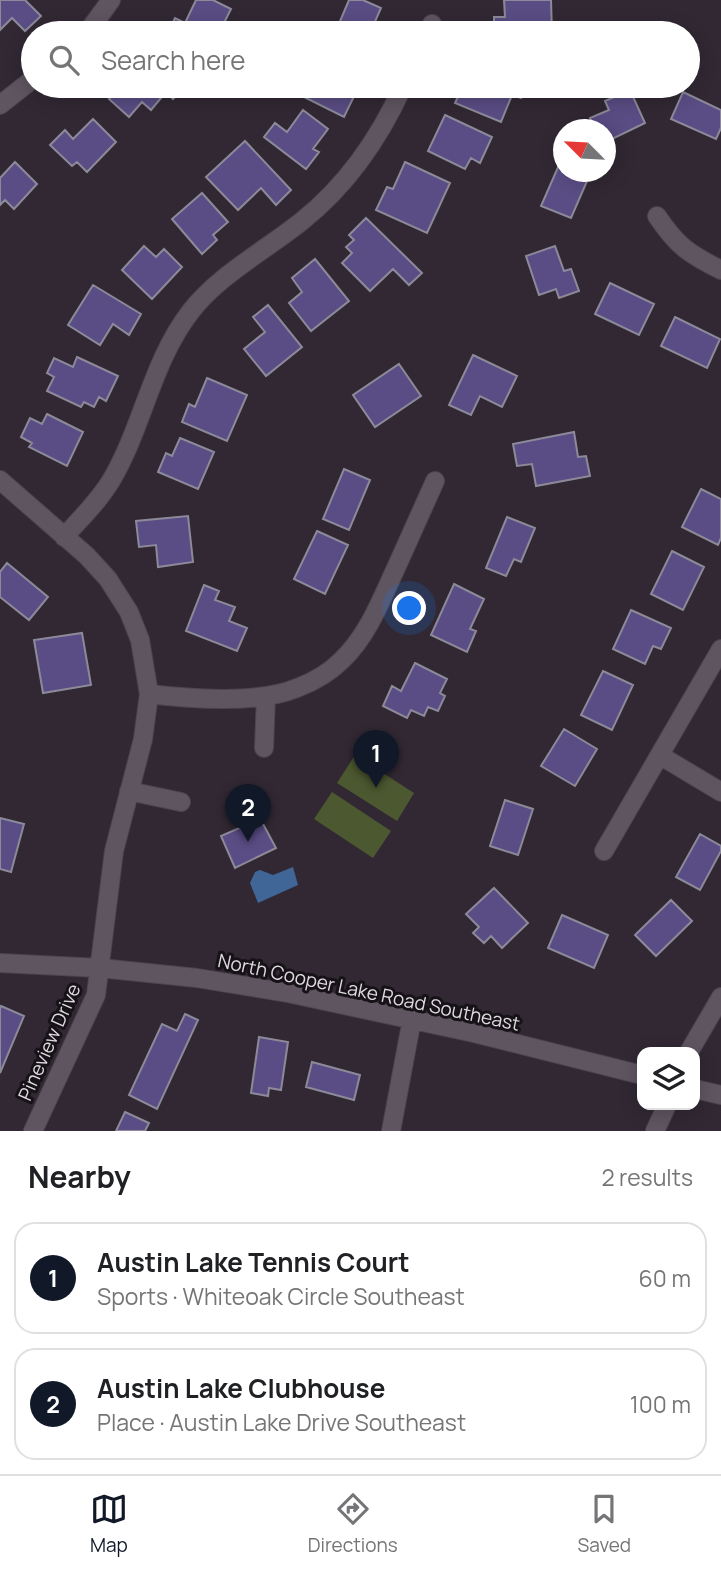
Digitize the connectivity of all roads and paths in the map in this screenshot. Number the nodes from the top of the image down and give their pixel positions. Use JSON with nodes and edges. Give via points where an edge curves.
{"nodes":[{"id":1,"x":111,"y":0,"type":"edge"},
{"id":2,"x":96,"y":21,"type":"edge"},
{"id":3,"x":21,"y":88,"type":"edge"},
{"id":4,"x":397,"y":98,"type":"edge"},
{"id":5,"x":0,"y":105,"type":"edge"},
{"id":6,"x":657,"y":216,"type":"dead end"},
{"id":7,"x":721,"y":270,"type":"edge"},
{"id":8,"x":0,"y":480,"type":"edge"},
{"id":9,"x":435,"y":481,"type":"dead end"},
{"id":10,"x":64,"y":537,"type":"junction"},
{"id":11,"x":721,"y":649,"type":"edge"},
{"id":12,"x":149,"y":694,"type":"junction"},
{"id":13,"x":266,"y":696,"type":"junction"},
{"id":14,"x":264,"y":748,"type":"dead end"},
{"id":15,"x":661,"y":756,"type":"junction"},
{"id":16,"x":129,"y":791,"type":"junction"},
{"id":17,"x":721,"y":792,"type":"edge"},
{"id":18,"x":181,"y":802,"type":"dead end"},
{"id":19,"x":604,"y":851,"type":"dead end"},
{"id":20,"x":0,"y":963,"type":"edge"},
{"id":21,"x":100,"y":968,"type":"junction"},
{"id":22,"x":721,"y":997,"type":"edge"},
{"id":23,"x":412,"y":1019,"type":"junction"},
{"id":24,"x":692,"y":1047,"type":"edge"},
{"id":25,"x":637,"y":1074,"type":"edge"},
{"id":26,"x":700,"y":1090,"type":"edge"},
{"id":27,"x":721,"y":1095,"type":"edge"},
{"id":28,"x":665,"y":1110,"type":"edge"},
{"id":29,"x":33,"y":1131,"type":"edge"},
{"id":30,"x":391,"y":1131,"type":"edge"},
{"id":31,"x":655,"y":1131,"type":"edge"}],
"edges":[{"from":1,"to":2,"type":"street"},
{"from":3,"to":5,"type":"street"},
{"from":4,"to":10,"type":"street","via":[[374,141],[328,199],[213,289],[178,329],[113,478]]},
{"from":6,"to":7,"type":"street","via":[[690,255]]},
{"from":8,"to":10,"type":"street","name":"Pineview Drive"},
{"from":9,"to":13,"type":"street","via":[[360,639],[342,661],[319,678]]},
{"from":10,"to":12,"type":"street","name":"Pineview Drive","via":[[108,579],[128,612],[140,640]]},
{"from":11,"to":15,"type":"street"},
{"from":12,"to":13,"type":"street"},
{"from":12,"to":16,"type":"street","name":"Pineview Drive"},
{"from":13,"to":14,"type":"street"},
{"from":15,"to":17,"type":"street"},
{"from":15,"to":19,"type":"street"},
{"from":16,"to":18,"type":"street"},
{"from":16,"to":21,"type":"street","name":"Pineview Drive","via":[[114,850]]},
{"from":20,"to":21,"type":"street","name":"North Cooper Lake Road Southeast"},
{"from":21,"to":23,"type":"street","name":"North Cooper Lake Road Southeast","via":[[197,978]]},
{"from":21,"to":29,"type":"street","name":"Pineview Drive","via":[[96,995]]},
{"from":22,"to":24,"type":"street"},
{"from":23,"to":25,"type":"street","name":"North Cooper Lake Road Southeast"},
{"from":23,"to":30,"type":"street"},
{"from":26,"to":27,"type":"street"},
{"from":28,"to":31,"type":"street"}]}
